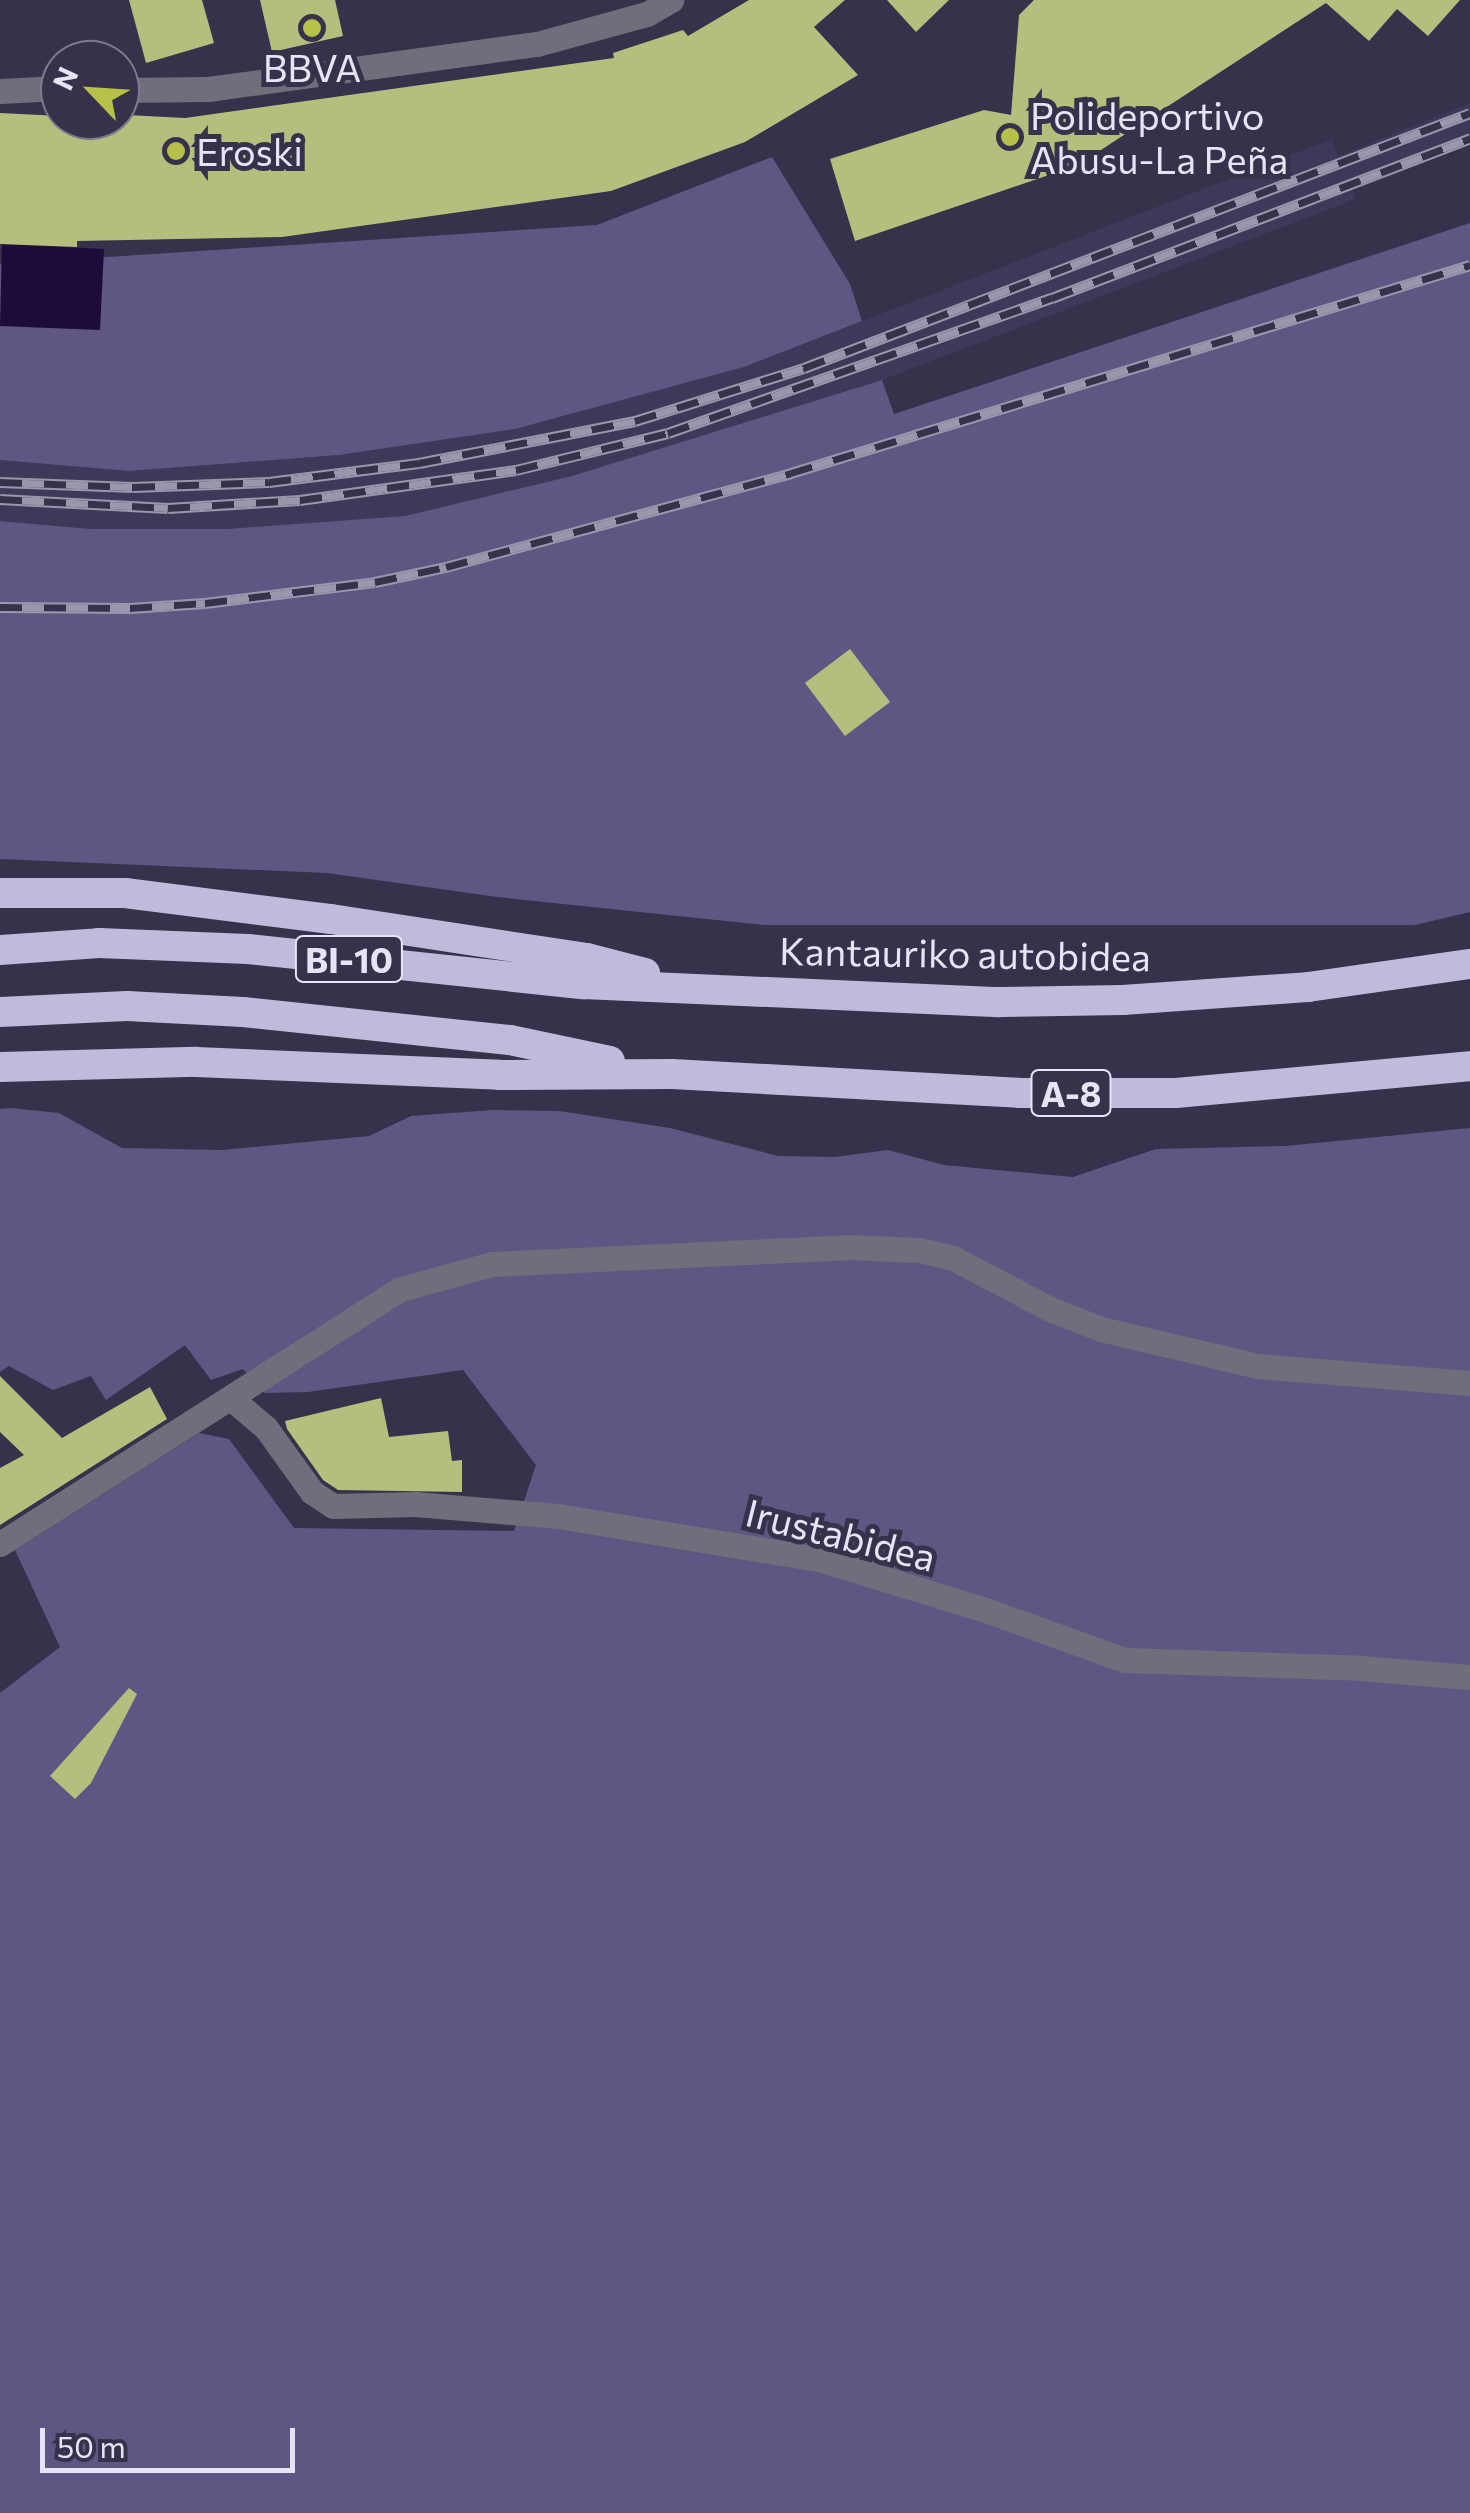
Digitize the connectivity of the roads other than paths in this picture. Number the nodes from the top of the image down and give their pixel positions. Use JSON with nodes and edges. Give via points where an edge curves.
{"nodes":[{"id":1,"x":671,"y":0,"type":"edge"},
{"id":2,"x":40,"y":89,"type":"edge"},
{"id":3,"x":0,"y":90,"type":"edge"},
{"id":4,"x":140,"y":90,"type":"edge"},
{"id":5,"x":0,"y":893,"type":"edge"},
{"id":6,"x":0,"y":950,"type":"edge"},
{"id":7,"x":1470,"y":964,"type":"edge"},
{"id":8,"x":697,"y":986,"type":"junction"},
{"id":9,"x":0,"y":1012,"type":"edge"},
{"id":10,"x":1470,"y":1066,"type":"edge"},
{"id":11,"x":0,"y":1067,"type":"edge"},
{"id":12,"x":672,"y":1074,"type":"junction"},
{"id":13,"x":1470,"y":1383,"type":"edge"},
{"id":14,"x":233,"y":1400,"type":"junction"},
{"id":15,"x":0,"y":1544,"type":"edge"},
{"id":16,"x":1470,"y":1677,"type":"edge"}],
"edges":[{"from":1,"to":4,"type":"street","via":[[647,14],[538,44],[208,89]]},
{"from":2,"to":3,"type":"street"},
{"from":5,"to":8,"type":"highway","via":[[125,893],[331,919],[588,958]]},
{"from":6,"to":8,"type":"highway","number":"BI-10","via":[[99,943],[248,949],[584,984]]},
{"from":7,"to":8,"type":"highway","name":"Kantauriko autobidea","via":[[1308,987],[1123,1000],[1000,1002]]},
{"from":9,"to":12,"type":"highway","number":"BI-10","via":[[127,1006],[402,1027],[510,1040]]},
{"from":10,"to":12,"type":"highway","number":"A-8","via":[[1176,1093],[908,1089]]},
{"from":11,"to":12,"type":"highway","via":[[196,1062],[500,1075]]},
{"from":13,"to":14,"type":"street","via":[[1257,1366],[1101,1329],[953,1258],[848,1247],[455,1271],[401,1289]]},
{"from":14,"to":15,"type":"street","via":[[202,1411]]},
{"from":14,"to":16,"type":"street","name":"Irustabidea","via":[[266,1428],[312,1492],[333,1506],[415,1504],[558,1516],[818,1559],[1125,1660]]}]}
